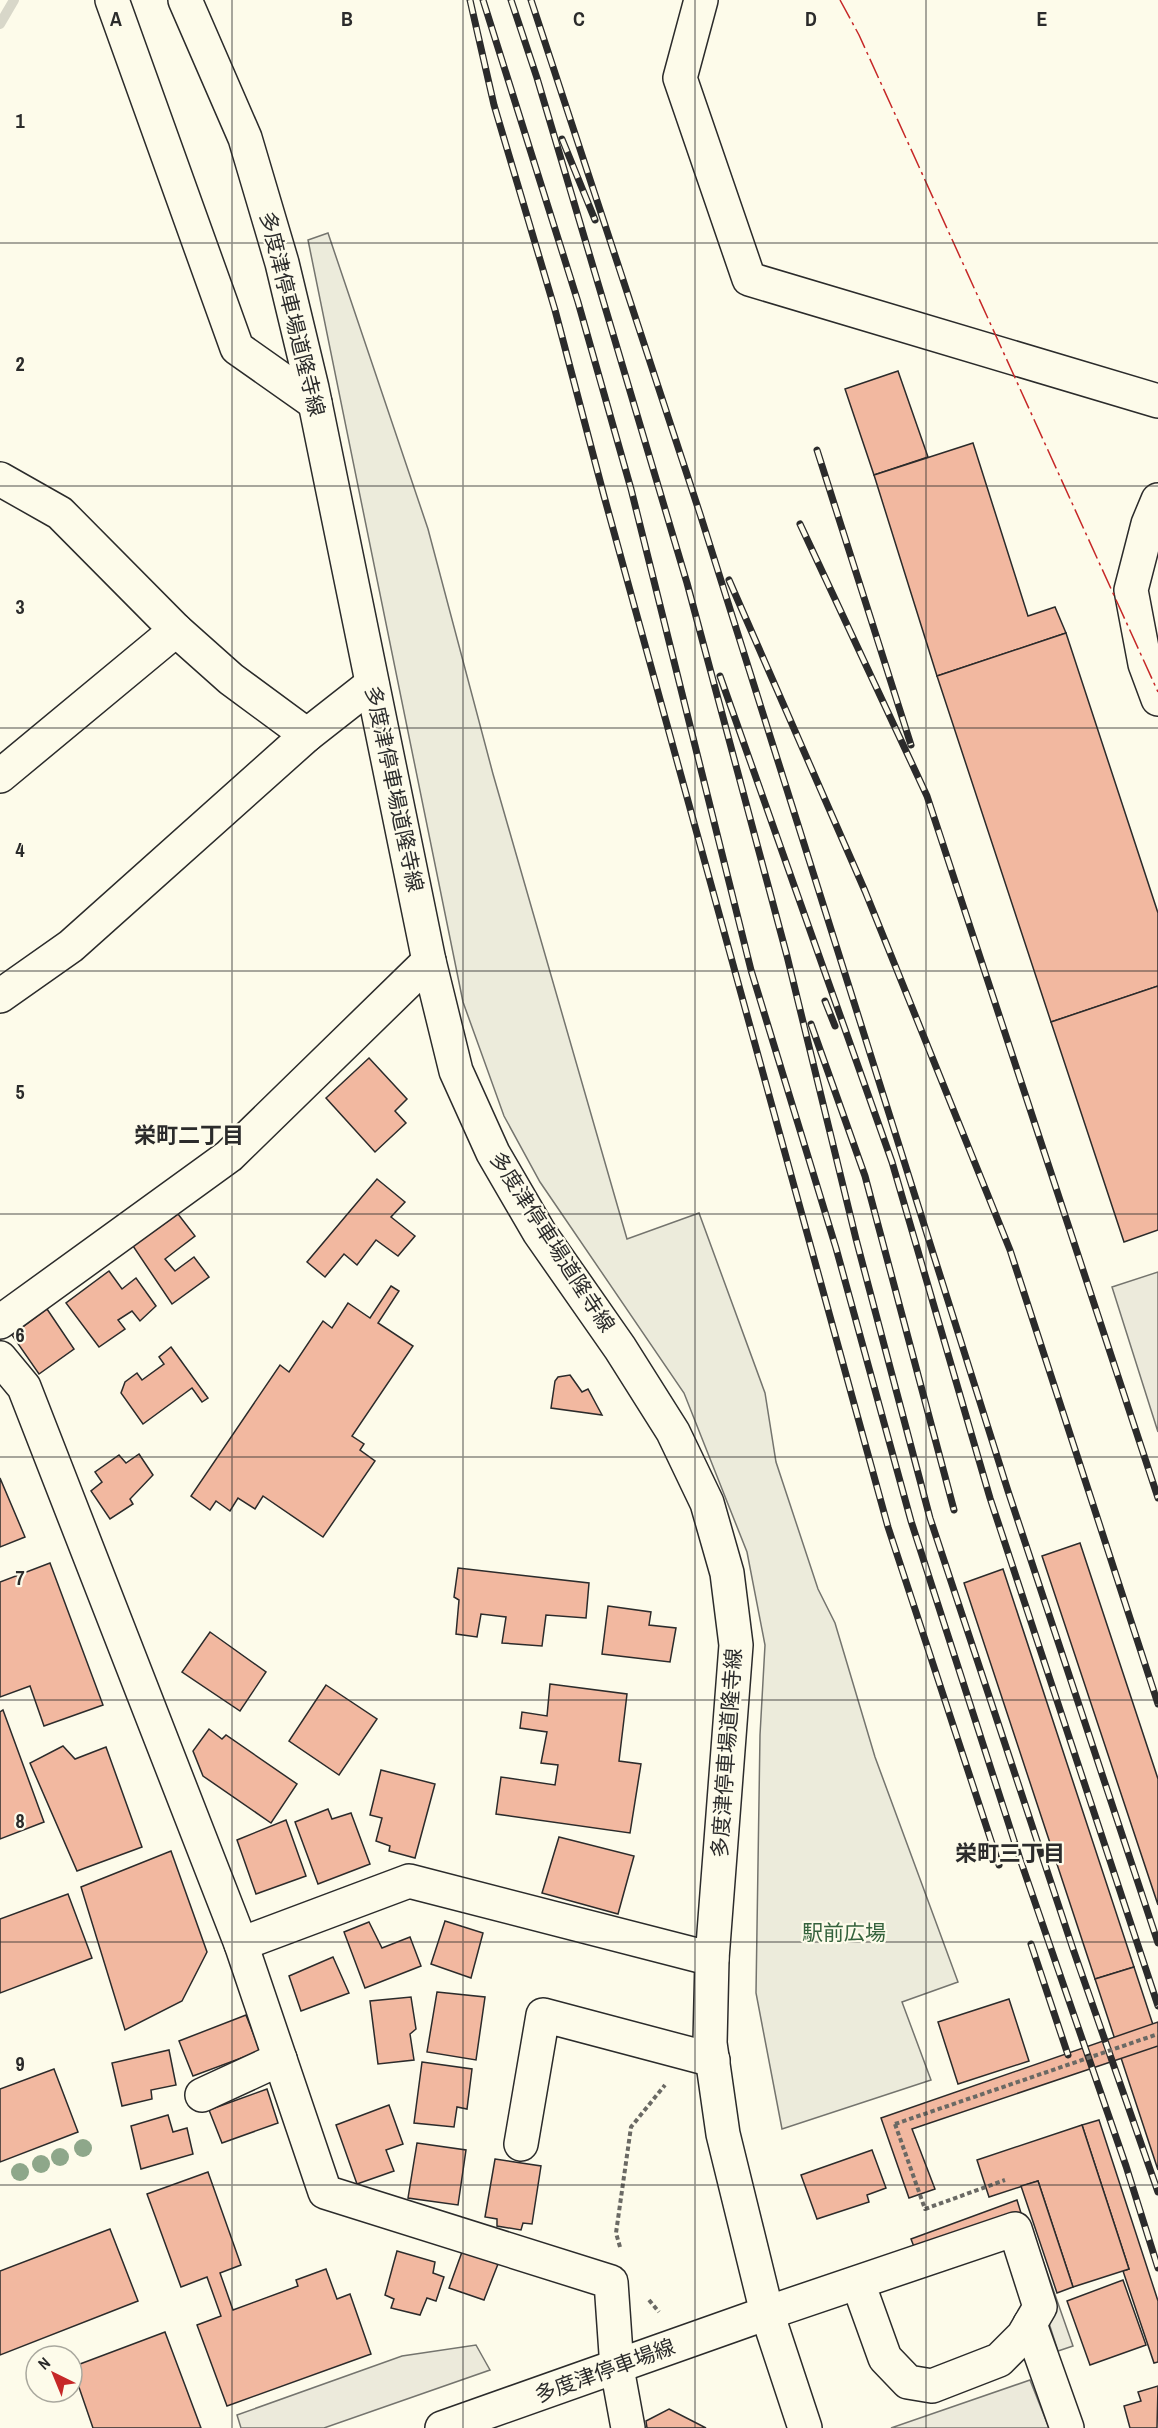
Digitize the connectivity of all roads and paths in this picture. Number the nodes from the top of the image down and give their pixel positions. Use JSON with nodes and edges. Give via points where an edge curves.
{"nodes":[{"id":1,"x":112,"y":0,"type":"edge"},
{"id":2,"x":185,"y":0,"type":"edge"},
{"id":3,"x":701,"y":0,"type":"edge"},
{"id":4,"x":1158,"y":401,"type":"edge"},
{"id":5,"x":315,"y":403,"type":"junction"},
{"id":6,"x":0,"y":479,"type":"edge"},
{"id":7,"x":1158,"y":500,"type":"edge"},
{"id":8,"x":176,"y":630,"type":"junction"},
{"id":9,"x":372,"y":684,"type":"junction"},
{"id":10,"x":1158,"y":699,"type":"edge"},
{"id":11,"x":307,"y":735,"type":"junction"},
{"id":12,"x":0,"y":776,"type":"edge"},
{"id":13,"x":429,"y":962,"type":"junction"},
{"id":14,"x":0,"y":996,"type":"edge"},
{"id":15,"x":0,"y":1322,"type":"edge"},
{"id":16,"x":0,"y":1358,"type":"edge"},
{"id":17,"x":241,"y":1944,"type":"junction"},
{"id":18,"x":712,"y":1959,"type":"junction"},
{"id":19,"x":1158,"y":2034,"type":"edge"},
{"id":20,"x":280,"y":2059,"type":"junction"},
{"id":21,"x":713,"y":2060,"type":"junction"},
{"id":22,"x":668,"y":2082,"type":"dead end"},
{"id":23,"x":202,"y":2095,"type":"dead end"},
{"id":24,"x":521,"y":2144,"type":"dead end"},
{"id":25,"x":1005,"y":2180,"type":"dead end"},
{"id":26,"x":621,"y":2250,"type":"dead end"},
{"id":27,"x":858,"y":2283,"type":"junction"},
{"id":28,"x":644,"y":2294,"type":"dead end"},
{"id":29,"x":659,"y":2312,"type":"dead end"},
{"id":30,"x":767,"y":2313,"type":"junction"},
{"id":31,"x":1030,"y":2324,"type":"junction"},
{"id":32,"x":616,"y":2368,"type":"junction"},
{"id":33,"x":442,"y":2428,"type":"edge"},
{"id":34,"x":628,"y":2428,"type":"edge"},
{"id":35,"x":805,"y":2428,"type":"edge"},
{"id":36,"x":1067,"y":2428,"type":"edge"}],
"edges":[{"from":1,"to":5,"type":"street","via":[[237,348]]},
{"from":2,"to":5,"type":"street","name":"多度津停車場道隆寺線","via":[[245,138],[282,263]]},
{"from":3,"to":4,"type":"street","via":[[680,78],[749,279]]},
{"from":5,"to":9,"type":"street","name":"多度津停車場道隆寺線"},
{"from":6,"to":8,"type":"street","via":[[60,513]]},
{"from":7,"to":10,"type":"street","via":[[1131,590],[1145,664]]},
{"from":8,"to":11,"type":"street","via":[[231,679]]},
{"from":8,"to":12,"type":"street"},
{"from":9,"to":11,"type":"street"},
{"from":9,"to":13,"type":"street","name":"多度津停車場道隆寺線"},
{"from":11,"to":14,"type":"street","via":[[71,946]]},
{"from":13,"to":15,"type":"street","via":[[230,1156]]},
{"from":13,"to":18,"type":"street","name":"多度津停車場道隆寺線","via":[[456,1071],[493,1153],[540,1232],[673,1432],[707,1503],[727,1573],[736,1645]]},
{"from":16,"to":17,"type":"street","via":[[24,1387]]},
{"from":17,"to":18,"type":"street","via":[[409,1881]]},
{"from":17,"to":20,"type":"street"},
{"from":18,"to":21,"type":"street","name":"多度津停車場道隆寺線"},
{"from":19,"to":25,"type":"path","bridge":true,"via":[[895,2124],[925,2209]]},
{"from":20,"to":23,"type":"street"},
{"from":20,"to":32,"type":"street","via":[[325,2192],[611,2282]]},
{"from":21,"to":24,"type":"street","via":[[543,2015]]},
{"from":21,"to":30,"type":"street","name":"多度津停車場道隆寺線","via":[[723,2134]]},
{"from":22,"to":26,"type":"path","via":[[631,2127],[616,2233]]},
{"from":27,"to":30,"type":"street","name":"多度津停車場線"},
{"from":27,"to":31,"type":"street","via":[[885,2358],[908,2382],[932,2386],[999,2360]]},
{"from":27,"to":31,"type":"street","name":"多度津停車場線","via":[[1015,2229],[1040,2307]]},
{"from":28,"to":29,"type":"path"},
{"from":30,"to":32,"type":"street","name":"多度津停車場線"},
{"from":30,"to":35,"type":"street","name":"多度津停車場道隆寺線"},
{"from":31,"to":36,"type":"street"},
{"from":32,"to":33,"type":"street","name":"多度津停車場線"},
{"from":32,"to":34,"type":"street"}]}
